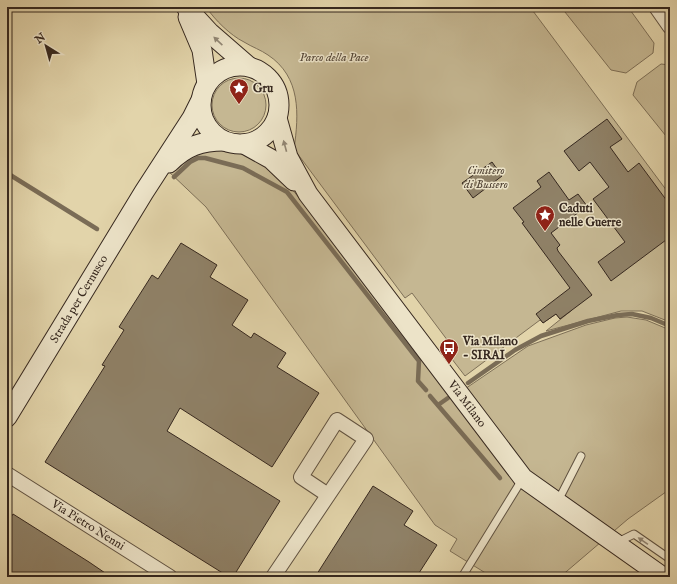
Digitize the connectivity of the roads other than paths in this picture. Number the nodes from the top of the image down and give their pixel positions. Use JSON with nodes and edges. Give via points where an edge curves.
{"nodes":[{"id":1,"x":183,"y":7,"type":"edge"},
{"id":2,"x":186,"y":7,"type":"edge"},
{"id":3,"x":656,"y":7,"type":"edge"},
{"id":4,"x":670,"y":27,"type":"edge"},
{"id":5,"x":248,"y":66,"type":"junction"},
{"id":6,"x":204,"y":92,"type":"junction"},
{"id":7,"x":277,"y":118,"type":"junction"},
{"id":8,"x":224,"y":140,"type":"junction"},
{"id":9,"x":244,"y":144,"type":"junction"},
{"id":10,"x":152,"y":181,"type":"junction"},
{"id":11,"x":308,"y":194,"type":"junction"},
{"id":12,"x":7,"y":417,"type":"edge"},
{"id":13,"x":581,"y":456,"type":"dead end"},
{"id":14,"x":7,"y":474,"type":"edge"},
{"id":15,"x":523,"y":478,"type":"junction"},
{"id":16,"x":328,"y":495,"type":"junction"},
{"id":17,"x":556,"y":503,"type":"junction"},
{"id":18,"x":615,"y":544,"type":"junction"},
{"id":19,"x":670,"y":559,"type":"edge"},
{"id":20,"x":463,"y":576,"type":"edge"},
{"id":21,"x":170,"y":577,"type":"edge"},
{"id":22,"x":273,"y":577,"type":"edge"},
{"id":23,"x":663,"y":577,"type":"edge"}],
"edges":[{"from":1,"to":6,"type":"street","name":"Via Milano","via":[[200,44]]},
{"from":5,"to":2,"type":"street","name":"Via Milano","one_way":true,"via":[[216,39]]},
{"from":3,"to":4,"type":"street"},
{"from":5,"to":6,"type":"street","via":[[225,69],[215,75]]},
{"from":5,"to":7,"type":"street","name":"Via Milano","via":[[262,72],[274,86],[279,103]]},
{"from":6,"to":8,"type":"street","name":"Via Milano","via":[[201,111],[206,124],[215,135]]},
{"from":6,"to":10,"type":"street","name":"Strada per Cernusco","via":[[192,118]]},
{"from":7,"to":9,"type":"street","via":[[264,135]]},
{"from":11,"to":7,"type":"street","name":"Via Milano","one_way":true,"via":[[288,158]]},
{"from":8,"to":9,"type":"street","name":"Via Milano"},
{"from":8,"to":10,"type":"street","name":"Strada per Cernusco","via":[[206,141],[190,146]]},
{"from":9,"to":11,"type":"street","name":"Via Milano","via":[[274,161]]},
{"from":10,"to":12,"type":"street","name":"Strada per Cernusco"},
{"from":11,"to":15,"type":"street","name":"Via Milano"},
{"from":13,"to":17,"type":"lane"},
{"from":14,"to":21,"type":"street","name":"Via Pietro Nenni"},
{"from":15,"to":17,"type":"street","name":"Via Milano"},
{"from":15,"to":20,"type":"lane"},
{"from":16,"to":16,"type":"street","via":[[301,477],[337,420],[366,439]]},
{"from":16,"to":22,"type":"street"},
{"from":17,"to":18,"type":"street","name":"Via Milano"},
{"from":19,"to":18,"type":"lane","one_way":true,"via":[[634,534]]},
{"from":18,"to":23,"type":"street","name":"Via Milano"}]}
